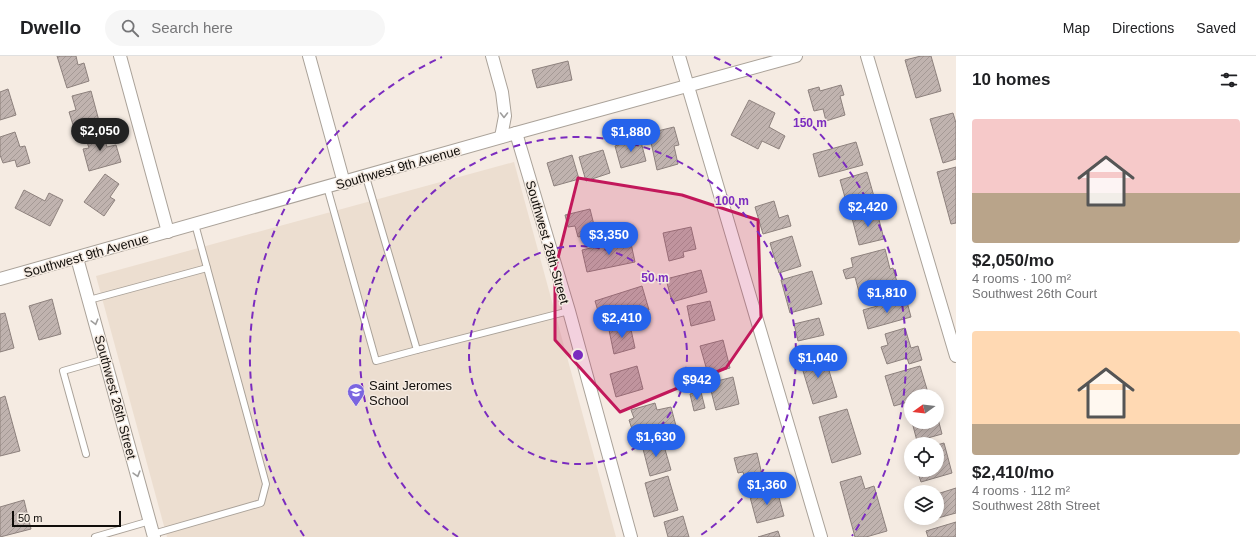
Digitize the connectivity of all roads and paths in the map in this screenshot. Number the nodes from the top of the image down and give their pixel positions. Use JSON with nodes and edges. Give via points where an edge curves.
{"nodes":[{"id":1,"x":120,"y":56,"type":"edge"},
{"id":2,"x":309,"y":56,"type":"edge"},
{"id":3,"x":492,"y":56,"type":"edge"},
{"id":4,"x":679,"y":56,"type":"edge"},
{"id":5,"x":796,"y":56,"type":"edge"},
{"id":6,"x":867,"y":56,"type":"edge"},
{"id":7,"x":687,"y":85,"type":"junction"},
{"id":8,"x":516,"y":133,"type":"junction"},
{"id":9,"x":501,"y":137,"type":"junction"},
{"id":10,"x":366,"y":177,"type":"junction"},
{"id":11,"x":344,"y":183,"type":"junction"},
{"id":12,"x":327,"y":187,"type":"junction"},
{"id":13,"x":195,"y":224,"type":"junction"},
{"id":14,"x":168,"y":232,"type":"junction"},
{"id":15,"x":77,"y":258,"type":"junction"},
{"id":16,"x":207,"y":268,"type":"junction"},
{"id":17,"x":0,"y":278,"type":"edge"},
{"id":18,"x":89,"y":300,"type":"junction"},
{"id":19,"x":569,"y":311,"type":"junction"},
{"id":20,"x":417,"y":350,"type":"junction"},
{"id":21,"x":956,"y":356,"type":"edge"},
{"id":22,"x":105,"y":359,"type":"junction"},
{"id":23,"x":86,"y":454,"type":"dead end"},
{"id":24,"x":150,"y":521,"type":"junction"},
{"id":25,"x":154,"y":536,"type":"edge"},
{"id":26,"x":95,"y":537,"type":"edge"},
{"id":27,"x":631,"y":537,"type":"edge"},
{"id":28,"x":821,"y":537,"type":"edge"}],
"edges":[{"from":1,"to":14,"type":"street"},
{"from":2,"to":11,"type":"street"},
{"from":3,"to":9,"type":"street","one_way":true,"via":[[502,92],[505,116]]},
{"from":4,"to":7,"type":"street"},
{"from":5,"to":7,"type":"street","name":"Southwest 9th Avenue"},
{"from":6,"to":21,"type":"street"},
{"from":7,"to":8,"type":"street","name":"Southwest 9th Avenue"},
{"from":7,"to":28,"type":"street"},
{"from":8,"to":9,"type":"street","name":"Southwest 9th Avenue"},
{"from":8,"to":19,"type":"street","name":"Southwest 28th Street"},
{"from":9,"to":10,"type":"street","name":"Southwest 9th Avenue"},
{"from":10,"to":11,"type":"street","name":"Southwest 9th Avenue"},
{"from":10,"to":20,"type":"lane"},
{"from":11,"to":12,"type":"street","name":"Southwest 9th Avenue"},
{"from":12,"to":13,"type":"street","name":"Southwest 9th Avenue"},
{"from":12,"to":20,"type":"lane","via":[[376,361]]},
{"from":13,"to":14,"type":"street","name":"Southwest 9th Avenue"},
{"from":13,"to":16,"type":"lane"},
{"from":14,"to":15,"type":"street","name":"Southwest 9th Avenue"},
{"from":15,"to":17,"type":"street","name":"Southwest 9th Avenue"},
{"from":15,"to":18,"type":"street","name":"Southwest 26th Street"},
{"from":16,"to":18,"type":"lane"},
{"from":16,"to":25,"type":"lane","via":[[266,484],[261,503]]},
{"from":18,"to":22,"type":"street","name":"Southwest 26th Street","one_way":true},
{"from":19,"to":20,"type":"lane"},
{"from":19,"to":27,"type":"street","name":"Southwest 28th Street"},
{"from":22,"to":23,"type":"lane","via":[[63,371]]},
{"from":22,"to":24,"type":"street","name":"Southwest 26th Street","one_way":true},
{"from":24,"to":25,"type":"street","name":"Southwest 26th Street"},
{"from":24,"to":26,"type":"lane"}]}
